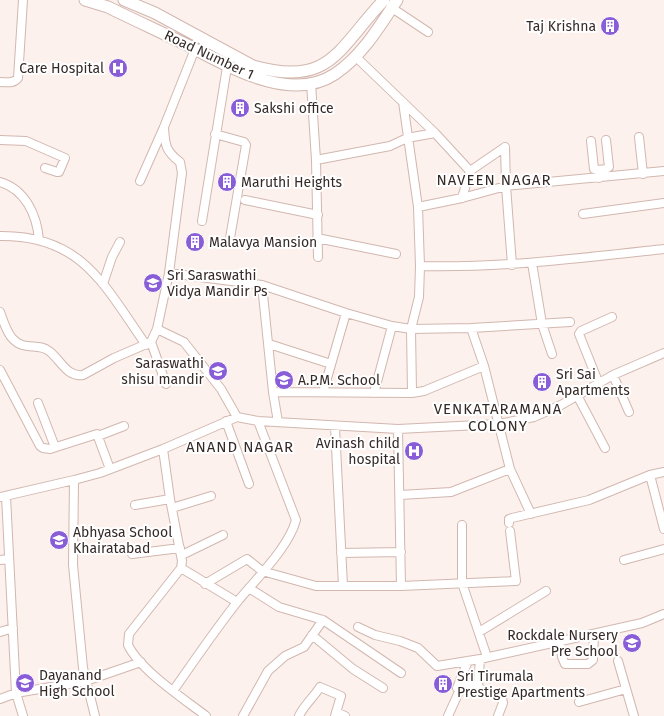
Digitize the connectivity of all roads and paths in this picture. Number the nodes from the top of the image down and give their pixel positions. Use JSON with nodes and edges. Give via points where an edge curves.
{"nodes":[{"id":1,"x":23,"y":0,"type":"edge"},
{"id":2,"x":85,"y":0,"type":"edge"},
{"id":3,"x":124,"y":0,"type":"edge"},
{"id":4,"x":384,"y":0,"type":"edge"},
{"id":5,"x":394,"y":4,"type":"edge"},
{"id":6,"x":370,"y":14,"type":"junction"},
{"id":7,"x":382,"y":23,"type":"junction"},
{"id":8,"x":428,"y":32,"type":"dead end"},
{"id":9,"x":195,"y":49,"type":"junction"},
{"id":10,"x":356,"y":58,"type":"junction"},
{"id":11,"x":230,"y":68,"type":"junction"},
{"id":12,"x":0,"y":82,"type":"edge"},
{"id":13,"x":311,"y":82,"type":"junction"},
{"id":14,"x":403,"y":102,"type":"junction"},
{"id":15,"x":164,"y":127,"type":"junction"},
{"id":16,"x":435,"y":133,"type":"junction"},
{"id":17,"x":215,"y":134,"type":"junction"},
{"id":18,"x":639,"y":137,"type":"dead end"},
{"id":19,"x":407,"y":138,"type":"junction"},
{"id":20,"x":0,"y":140,"type":"edge"},
{"id":21,"x":606,"y":140,"type":"dead end"},
{"id":22,"x":591,"y":141,"type":"dead end"},
{"id":23,"x":316,"y":160,"type":"junction"},
{"id":24,"x":45,"y":168,"type":"dead end"},
{"id":25,"x":470,"y":171,"type":"junction"},
{"id":26,"x":664,"y":171,"type":"edge"},
{"id":27,"x":599,"y":174,"type":"junction"},
{"id":28,"x":643,"y":174,"type":"junction"},
{"id":29,"x":140,"y":181,"type":"dead end"},
{"id":30,"x":0,"y":182,"type":"edge"},
{"id":31,"x":506,"y":186,"type":"junction"},
{"id":32,"x":462,"y":198,"type":"junction"},
{"id":33,"x":245,"y":200,"type":"dead end"},
{"id":34,"x":664,"y":203,"type":"edge"},
{"id":35,"x":418,"y":206,"type":"junction"},
{"id":36,"x":583,"y":214,"type":"dead end"},
{"id":37,"x":318,"y":215,"type":"junction"},
{"id":38,"x":202,"y":222,"type":"dead end"},
{"id":39,"x":0,"y":236,"type":"edge"},
{"id":40,"x":230,"y":238,"type":"dead end"},
{"id":41,"x":317,"y":238,"type":"junction"},
{"id":42,"x":39,"y":240,"type":"junction"},
{"id":43,"x":120,"y":242,"type":"dead end"},
{"id":44,"x":664,"y":249,"type":"edge"},
{"id":45,"x":396,"y":254,"type":"dead end"},
{"id":46,"x":318,"y":257,"type":"dead end"},
{"id":47,"x":532,"y":263,"type":"junction"},
{"id":48,"x":512,"y":264,"type":"junction"},
{"id":49,"x":420,"y":266,"type":"junction"},
{"id":50,"x":169,"y":273,"type":"junction"},
{"id":51,"x":103,"y":284,"type":"junction"},
{"id":52,"x":262,"y":285,"type":"junction"},
{"id":53,"x":0,"y":312,"type":"edge"},
{"id":54,"x":346,"y":313,"type":"junction"},
{"id":55,"x":612,"y":318,"type":"dead end"},
{"id":56,"x":570,"y":322,"type":"dead end"},
{"id":57,"x":542,"y":324,"type":"junction"},
{"id":58,"x":392,"y":326,"type":"junction"},
{"id":59,"x":471,"y":328,"type":"junction"},
{"id":60,"x":157,"y":329,"type":"junction"},
{"id":61,"x":411,"y":329,"type":"junction"},
{"id":62,"x":149,"y":343,"type":"junction"},
{"id":63,"x":269,"y":344,"type":"junction"},
{"id":64,"x":664,"y":353,"type":"edge"},
{"id":65,"x":552,"y":354,"type":"dead end"},
{"id":66,"x":331,"y":364,"type":"junction"},
{"id":67,"x":484,"y":366,"type":"junction"},
{"id":68,"x":0,"y":370,"type":"edge"},
{"id":69,"x":613,"y":375,"type":"junction"},
{"id":70,"x":166,"y":384,"type":"dead end"},
{"id":71,"x":599,"y":384,"type":"junction"},
{"id":72,"x":273,"y":392,"type":"junction"},
{"id":73,"x":323,"y":392,"type":"junction"},
{"id":74,"x":374,"y":393,"type":"junction"},
{"id":75,"x":412,"y":393,"type":"junction"},
{"id":76,"x":578,"y":396,"type":"junction"},
{"id":77,"x":38,"y":403,"type":"dead end"},
{"id":78,"x":629,"y":412,"type":"dead end"},
{"id":79,"x":237,"y":417,"type":"junction"},
{"id":80,"x":226,"y":421,"type":"junction"},
{"id":81,"x":258,"y":421,"type":"junction"},
{"id":82,"x":278,"y":422,"type":"junction"},
{"id":83,"x":499,"y":424,"type":"junction"},
{"id":84,"x":124,"y":426,"type":"dead end"},
{"id":85,"x":335,"y":427,"type":"junction"},
{"id":86,"x":398,"y":429,"type":"junction"},
{"id":87,"x":98,"y":436,"type":"junction"},
{"id":88,"x":55,"y":447,"type":"junction"},
{"id":89,"x":605,"y":448,"type":"dead end"},
{"id":90,"x":163,"y":449,"type":"junction"},
{"id":91,"x":110,"y":469,"type":"junction"},
{"id":92,"x":510,"y":469,"type":"junction"},
{"id":93,"x":664,"y":472,"type":"edge"},
{"id":94,"x":650,"y":475,"type":"junction"},
{"id":95,"x":74,"y":480,"type":"junction"},
{"id":96,"x":249,"y":484,"type":"dead end"},
{"id":97,"x":400,"y":495,"type":"junction"},
{"id":98,"x":3,"y":496,"type":"edge"},
{"id":99,"x":211,"y":496,"type":"dead end"},
{"id":100,"x":170,"y":499,"type":"junction"},
{"id":101,"x":135,"y":505,"type":"dead end"},
{"id":102,"x":172,"y":508,"type":"junction"},
{"id":103,"x":531,"y":514,"type":"junction"},
{"id":104,"x":509,"y":523,"type":"dead end"},
{"id":105,"x":462,"y":525,"type":"dead end"},
{"id":106,"x":664,"y":529,"type":"edge"},
{"id":107,"x":510,"y":531,"type":"dead end"},
{"id":108,"x":223,"y":535,"type":"dead end"},
{"id":109,"x":664,"y":549,"type":"edge"},
{"id":110,"x":181,"y":551,"type":"junction"},
{"id":111,"x":401,"y":552,"type":"junction"},
{"id":112,"x":341,"y":553,"type":"junction"},
{"id":113,"x":132,"y":554,"type":"dead end"},
{"id":114,"x":4,"y":560,"type":"edge"},
{"id":115,"x":624,"y":560,"type":"dead end"},
{"id":116,"x":181,"y":568,"type":"junction"},
{"id":117,"x":262,"y":571,"type":"junction"},
{"id":118,"x":462,"y":583,"type":"junction"},
{"id":119,"x":205,"y":584,"type":"junction"},
{"id":120,"x":343,"y":586,"type":"junction"},
{"id":121,"x":401,"y":586,"type":"junction"},
{"id":122,"x":249,"y":588,"type":"junction"},
{"id":123,"x":546,"y":591,"type":"dead end"},
{"id":124,"x":237,"y":602,"type":"junction"},
{"id":125,"x":664,"y":614,"type":"edge"},
{"id":126,"x":323,"y":620,"type":"junction"},
{"id":127,"x":358,"y":627,"type":"dead end"},
{"id":128,"x":13,"y":628,"type":"junction"},
{"id":129,"x":0,"y":632,"type":"edge"},
{"id":130,"x":479,"y":632,"type":"junction"},
{"id":131,"x":594,"y":634,"type":"junction"},
{"id":132,"x":312,"y":635,"type":"junction"},
{"id":133,"x":560,"y":641,"type":"junction"},
{"id":134,"x":483,"y":658,"type":"junction"},
{"id":135,"x":468,"y":661,"type":"junction"},
{"id":136,"x":141,"y":662,"type":"junction"},
{"id":137,"x":618,"y":662,"type":"dead end"},
{"id":138,"x":456,"y":668,"type":"dead end"},
{"id":139,"x":400,"y":673,"type":"dead end"},
{"id":140,"x":463,"y":673,"type":"junction"},
{"id":141,"x":86,"y":681,"type":"junction"},
{"id":142,"x":478,"y":686,"type":"junction"},
{"id":143,"x":383,"y":688,"type":"dead end"},
{"id":144,"x":626,"y":689,"type":"junction"},
{"id":145,"x":173,"y":691,"type":"junction"},
{"id":146,"x":16,"y":693,"type":"junction"},
{"id":147,"x":0,"y":699,"type":"edge"},
{"id":148,"x":579,"y":702,"type":"dead end"},
{"id":149,"x":448,"y":713,"type":"edge"},
{"id":150,"x":336,"y":714,"type":"edge"},
{"id":151,"x":23,"y":716,"type":"edge"},
{"id":152,"x":95,"y":716,"type":"edge"},
{"id":153,"x":206,"y":716,"type":"edge"},
{"id":154,"x":243,"y":716,"type":"edge"},
{"id":155,"x":299,"y":716,"type":"edge"},
{"id":156,"x":345,"y":716,"type":"edge"},
{"id":157,"x":498,"y":716,"type":"edge"},
{"id":158,"x":634,"y":716,"type":"edge"}],
"edges":[{"from":1,"to":12,"type":"street","via":[[18,78],[15,82]]},
{"from":2,"to":9,"type":"main road","name":"Road Number 1","via":[[108,7]]},
{"from":3,"to":6,"type":"main road","name":"Road Number 1","via":[[155,13],[253,66],[286,73],[311,71],[332,58],[349,43]]},
{"from":4,"to":6,"type":"main road","name":"Road Number 1"},
{"from":5,"to":7,"type":"main road","name":"Road Number 1"},
{"from":5,"to":8,"type":"street"},
{"from":6,"to":7,"type":"main road"},
{"from":7,"to":10,"type":"main road","name":"Road Number 1"},
{"from":9,"to":11,"type":"main road","name":"Road Number 1"},
{"from":9,"to":15,"type":"street"},
{"from":10,"to":13,"type":"main road","name":"Road Number 1","via":[[334,75]]},
{"from":10,"to":14,"type":"street"},
{"from":11,"to":13,"type":"main road","name":"Road Number 1","via":[[274,83]]},
{"from":11,"to":17,"type":"street"},
{"from":13,"to":23,"type":"street"},
{"from":14,"to":16,"type":"street"},
{"from":14,"to":19,"type":"street"},
{"from":15,"to":29,"type":"street"},
{"from":15,"to":50,"type":"street","via":[[170,155],[180,162],[182,173]]},
{"from":16,"to":19,"type":"street"},
{"from":16,"to":25,"type":"street"},
{"from":17,"to":38,"type":"street"},
{"from":17,"to":40,"type":"street","via":[[244,142],[246,145]]},
{"from":18,"to":28,"type":"street"},
{"from":19,"to":23,"type":"street","via":[[390,146]]},
{"from":19,"to":35,"type":"street"},
{"from":20,"to":24,"type":"street","via":[[26,141],[65,158],[58,172]]},
{"from":21,"to":27,"type":"street","via":[[609,167]]},
{"from":22,"to":27,"type":"street","via":[[594,169]]},
{"from":23,"to":37,"type":"street"},
{"from":25,"to":31,"type":"street","via":[[505,146]]},
{"from":25,"to":32,"type":"street"},
{"from":26,"to":28,"type":"street"},
{"from":27,"to":28,"type":"street"},
{"from":27,"to":31,"type":"street"},
{"from":30,"to":42,"type":"street","via":[[9,184],[28,202],[38,229]]},
{"from":31,"to":32,"type":"street"},
{"from":31,"to":48,"type":"street"},
{"from":32,"to":35,"type":"street"},
{"from":33,"to":37,"type":"street"},
{"from":34,"to":36,"type":"street"},
{"from":35,"to":49,"type":"street"},
{"from":37,"to":41,"type":"street"},
{"from":39,"to":42,"type":"street"},
{"from":41,"to":45,"type":"street"},
{"from":41,"to":46,"type":"street"},
{"from":42,"to":51,"type":"street","via":[[50,242],[88,265]]},
{"from":43,"to":51,"type":"street"},
{"from":44,"to":47,"type":"street"},
{"from":47,"to":48,"type":"street"},
{"from":47,"to":57,"type":"street"},
{"from":48,"to":49,"type":"street"},
{"from":49,"to":61,"type":"street","via":[[419,297]]},
{"from":50,"to":52,"type":"street"},
{"from":50,"to":60,"type":"street"},
{"from":51,"to":62,"type":"street"},
{"from":52,"to":54,"type":"street"},
{"from":52,"to":63,"type":"street"},
{"from":53,"to":62,"type":"street","via":[[12,337],[22,346],[44,348],[69,372],[77,376],[83,376],[114,358]]},
{"from":54,"to":58,"type":"street"},
{"from":54,"to":66,"type":"street"},
{"from":55,"to":71,"type":"street","via":[[578,334]]},
{"from":56,"to":57,"type":"street"},
{"from":57,"to":59,"type":"street"},
{"from":57,"to":65,"type":"street"},
{"from":58,"to":61,"type":"street"},
{"from":58,"to":74,"type":"street"},
{"from":59,"to":61,"type":"street"},
{"from":59,"to":67,"type":"street"},
{"from":60,"to":62,"type":"street"},
{"from":60,"to":79,"type":"street","via":[[184,342],[221,389]]},
{"from":61,"to":75,"type":"street"},
{"from":62,"to":70,"type":"street"},
{"from":63,"to":66,"type":"street"},
{"from":63,"to":72,"type":"street"},
{"from":64,"to":69,"type":"street"},
{"from":66,"to":73,"type":"street"},
{"from":67,"to":75,"type":"street","via":[[424,391]]},
{"from":67,"to":83,"type":"street"},
{"from":68,"to":88,"type":"street","via":[[36,442],[44,448]]},
{"from":69,"to":71,"type":"street"},
{"from":69,"to":78,"type":"street"},
{"from":71,"to":76,"type":"street"},
{"from":72,"to":73,"type":"street"},
{"from":72,"to":82,"type":"street"},
{"from":73,"to":74,"type":"street"},
{"from":74,"to":75,"type":"street"},
{"from":76,"to":83,"type":"street","via":[[534,417]]},
{"from":76,"to":89,"type":"street"},
{"from":77,"to":88,"type":"street"},
{"from":79,"to":80,"type":"street"},
{"from":79,"to":81,"type":"street"},
{"from":80,"to":90,"type":"street"},
{"from":80,"to":96,"type":"street"},
{"from":81,"to":82,"type":"street"},
{"from":81,"to":117,"type":"street","via":[[296,520],[286,542]]},
{"from":82,"to":85,"type":"street"},
{"from":83,"to":86,"type":"street"},
{"from":83,"to":92,"type":"street"},
{"from":84,"to":87,"type":"street"},
{"from":85,"to":86,"type":"street"},
{"from":85,"to":112,"type":"street"},
{"from":86,"to":97,"type":"street"},
{"from":87,"to":88,"type":"street","via":[[97,434]]},
{"from":87,"to":91,"type":"street"},
{"from":90,"to":91,"type":"street"},
{"from":90,"to":100,"type":"street"},
{"from":91,"to":95,"type":"street"},
{"from":92,"to":97,"type":"street","via":[[451,492]]},
{"from":92,"to":103,"type":"street"},
{"from":93,"to":94,"type":"street"},
{"from":94,"to":103,"type":"street","via":[[589,500]]},
{"from":94,"to":106,"type":"street"},
{"from":95,"to":98,"type":"street"},
{"from":95,"to":141,"type":"street","via":[[73,566]]},
{"from":97,"to":111,"type":"street"},
{"from":98,"to":114,"type":"street"},
{"from":99,"to":102,"type":"street"},
{"from":100,"to":101,"type":"street"},
{"from":100,"to":102,"type":"street"},
{"from":102,"to":110,"type":"street"},
{"from":103,"to":104,"type":"street","via":[[509,519]]},
{"from":105,"to":118,"type":"street"},
{"from":107,"to":118,"type":"street","via":[[516,581]]},
{"from":108,"to":110,"type":"street"},
{"from":109,"to":115,"type":"street"},
{"from":110,"to":113,"type":"street"},
{"from":110,"to":116,"type":"street"},
{"from":111,"to":112,"type":"street"},
{"from":111,"to":121,"type":"street"},
{"from":112,"to":120,"type":"street"},
{"from":114,"to":128,"type":"street"},
{"from":116,"to":119,"type":"street"},
{"from":116,"to":136,"type":"street","via":[[129,634],[128,645]]},
{"from":117,"to":119,"type":"street","via":[[247,559]]},
{"from":117,"to":120,"type":"street","via":[[308,586]]},
{"from":117,"to":122,"type":"street"},
{"from":118,"to":121,"type":"street"},
{"from":118,"to":130,"type":"street"},
{"from":119,"to":124,"type":"street"},
{"from":120,"to":121,"type":"street"},
{"from":122,"to":124,"type":"street"},
{"from":122,"to":126,"type":"street","via":[[279,607]]},
{"from":123,"to":130,"type":"street"},
{"from":124,"to":145,"type":"street"},
{"from":125,"to":131,"type":"street","via":[[642,623]]},
{"from":126,"to":132,"type":"street"},
{"from":126,"to":139,"type":"street"},
{"from":127,"to":135,"type":"street","via":[[418,648],[437,666]]},
{"from":128,"to":129,"type":"street"},
{"from":128,"to":146,"type":"street"},
{"from":130,"to":134,"type":"street"},
{"from":131,"to":133,"type":"street"},
{"from":131,"to":133,"type":"street","via":[[593,660],[588,664],[565,664]]},
{"from":132,"to":143,"type":"street"},
{"from":132,"to":154,"type":"street","via":[[304,647],[285,656],[268,671]]},
{"from":133,"to":134,"type":"street"},
{"from":134,"to":135,"type":"street"},
{"from":134,"to":142,"type":"street"},
{"from":135,"to":140,"type":"street"},
{"from":136,"to":141,"type":"street"},
{"from":136,"to":145,"type":"street"},
{"from":137,"to":144,"type":"street"},
{"from":138,"to":140,"type":"street"},
{"from":140,"to":149,"type":"street"},
{"from":141,"to":146,"type":"street"},
{"from":141,"to":152,"type":"street"},
{"from":142,"to":149,"type":"street","via":[[463,683]]},
{"from":142,"to":157,"type":"street","via":[[502,698]]},
{"from":144,"to":148,"type":"street"},
{"from":144,"to":158,"type":"street"},
{"from":145,"to":153,"type":"street"},
{"from":146,"to":147,"type":"street"},
{"from":146,"to":151,"type":"street"},
{"from":150,"to":155,"type":"street","via":[[341,696],[320,687]]},
{"from":150,"to":156,"type":"street"}]}
